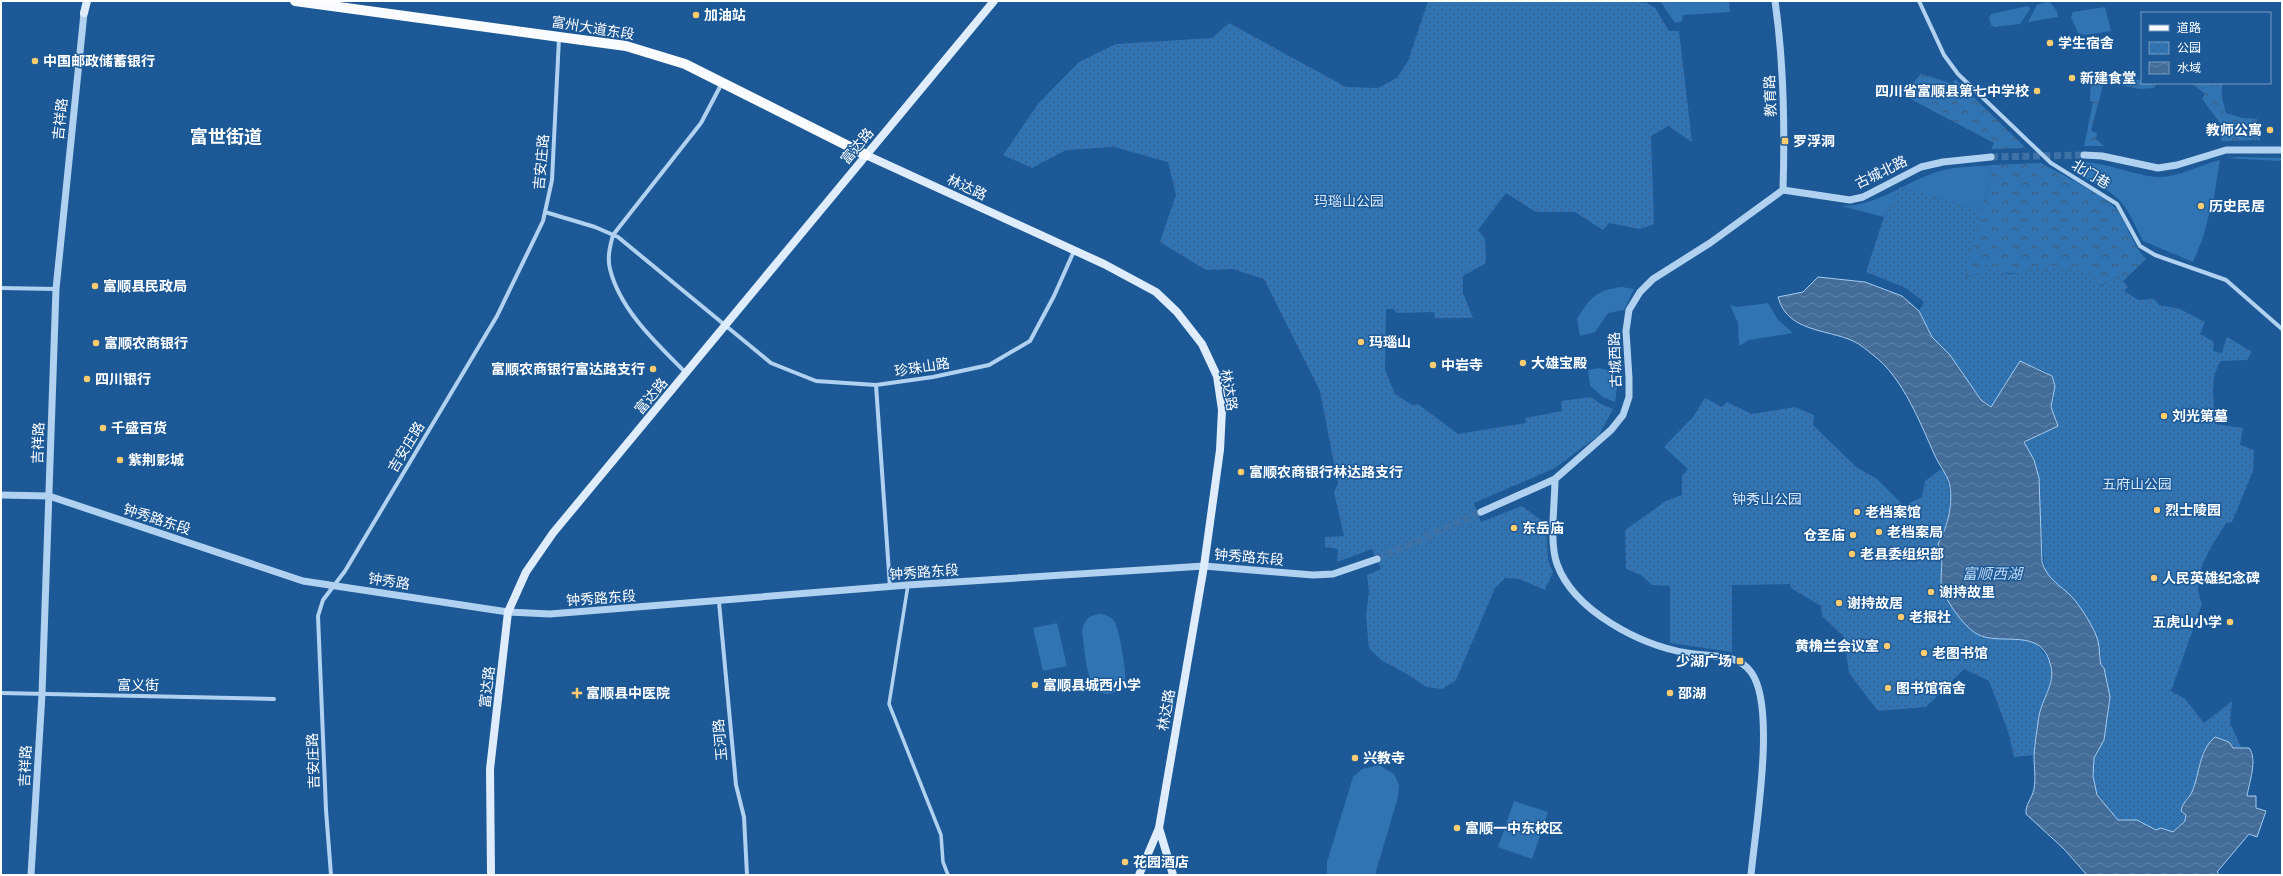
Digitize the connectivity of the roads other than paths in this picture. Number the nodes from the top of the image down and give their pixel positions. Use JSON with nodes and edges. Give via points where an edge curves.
{"nodes":[{"id":1,"x":82,"y":1,"type":"edge"},
{"id":2,"x":87,"y":1,"type":"edge"},
{"id":3,"x":295,"y":1,"type":"edge"},
{"id":4,"x":994,"y":1,"type":"edge"},
{"id":5,"x":1775,"y":1,"type":"edge"},
{"id":6,"x":1919,"y":1,"type":"edge"},
{"id":7,"x":84,"y":13,"type":"junction"},
{"id":8,"x":559,"y":37,"type":"junction"},
{"id":9,"x":723,"y":82,"type":"junction"},
{"id":10,"x":2282,"y":150,"type":"edge"},
{"id":11,"x":866,"y":155,"type":"junction"},
{"id":12,"x":2084,"y":155,"type":"tunnel mouth"},
{"id":13,"x":1990,"y":157,"type":"tunnel mouth"},
{"id":14,"x":1783,"y":190,"type":"junction"},
{"id":15,"x":545,"y":212,"type":"junction"},
{"id":16,"x":613,"y":235,"type":"junction"},
{"id":17,"x":1074,"y":251,"type":"junction"},
{"id":18,"x":1,"y":288,"type":"edge"},
{"id":19,"x":56,"y":289,"type":"junction"},
{"id":20,"x":725,"y":326,"type":"junction"},
{"id":21,"x":2282,"y":329,"type":"edge"},
{"id":22,"x":686,"y":374,"type":"junction"},
{"id":23,"x":876,"y":385,"type":"junction"},
{"id":24,"x":1555,"y":479,"type":"junction"},
{"id":25,"x":1,"y":495,"type":"edge"},
{"id":26,"x":49,"y":496,"type":"junction"},
{"id":27,"x":1481,"y":512,"type":"tunnel mouth"},
{"id":28,"x":1377,"y":559,"type":"tunnel mouth"},
{"id":29,"x":1204,"y":566,"type":"junction"},
{"id":30,"x":303,"y":581,"type":"joint"},
{"id":31,"x":908,"y":585,"type":"junction"},
{"id":32,"x":890,"y":587,"type":"junction"},
{"id":33,"x":719,"y":602,"type":"junction"},
{"id":34,"x":472,"y":606,"type":"joint"},
{"id":35,"x":508,"y":612,"type":"junction"},
{"id":36,"x":1,"y":694,"type":"edge"},
{"id":37,"x":42,"y":694,"type":"junction"},
{"id":38,"x":274,"y":699,"type":"dead end"},
{"id":39,"x":1160,"y":828,"type":"junction"},
{"id":40,"x":31,"y":875,"type":"edge"},
{"id":41,"x":331,"y":875,"type":"edge"},
{"id":42,"x":491,"y":875,"type":"edge"},
{"id":43,"x":748,"y":875,"type":"edge"},
{"id":44,"x":948,"y":875,"type":"edge"},
{"id":45,"x":1139,"y":875,"type":"edge"},
{"id":46,"x":1173,"y":875,"type":"edge"},
{"id":47,"x":1751,"y":875,"type":"edge"}],
"edges":[{"from":1,"to":7,"type":"main road","name":"吉祥路"},
{"from":2,"to":7,"type":"main road","name":"吉祥路"},
{"from":3,"to":8,"type":"main road","name":"富州大道东段"},
{"from":4,"to":11,"type":"main road","name":"富达路"},
{"from":5,"to":14,"type":"street","name":"教育路","via":[[1784,86]]},
{"from":6,"to":21,"type":"street","name":"北门巷","via":[[1944,55],[1958,74],[2051,163],[2118,204],[2140,246],[2155,255],[2226,280]]},
{"from":7,"to":19,"type":"street","name":"吉祥路"},
{"from":8,"to":9,"type":"main road","name":"富州大道东段","via":[[626,46],[685,64]]},
{"from":8,"to":15,"type":"street","name":"吉安庄路","via":[[552,180]]},
{"from":9,"to":11,"type":"main road","name":"富州大道东段"},
{"from":9,"to":16,"type":"street","via":[[701,123]]},
{"from":10,"to":12,"type":"street","via":[[2226,150],[2158,168],[2102,156]]},
{"from":11,"to":17,"type":"main road","name":"林达路"},
{"from":11,"to":20,"type":"main road","name":"富达路"},
{"from":13,"to":14,"type":"street","name":"古城北路","via":[[1921,167],[1863,197],[1850,200]]},
{"from":14,"to":24,"type":"street","name":"古城西路","via":[[1710,243],[1653,279],[1640,292],[1629,310],[1626,331],[1629,397],[1623,415],[1611,430]]},
{"from":15,"to":16,"type":"street","name":"珍珠山路"},
{"from":15,"to":41,"type":"street","name":"吉安庄路","via":[[544,221],[498,316],[345,571],[323,600],[318,616]]},
{"from":16,"to":20,"type":"street","name":"珍珠山路"},
{"from":16,"to":22,"type":"street","via":[[609,250],[609,268],[621,297],[649,335]]},
{"from":17,"to":23,"type":"street","name":"珍珠山路","via":[[1030,341],[989,365],[933,377]]},
{"from":17,"to":29,"type":"main road","name":"林达路","via":[[1156,292],[1177,312],[1202,344],[1217,376],[1222,410],[1220,450]]},
{"from":18,"to":19,"type":"street"},
{"from":19,"to":26,"type":"street","name":"吉祥路"},
{"from":20,"to":22,"type":"main road","name":"富达路"},
{"from":20,"to":23,"type":"street","name":"珍珠山路","via":[[771,363],[816,381]]},
{"from":22,"to":35,"type":"main road","name":"富达路","via":[[553,533],[526,572]]},
{"from":23,"to":32,"type":"street"},
{"from":24,"to":27,"type":"street","name":"古城西路"},
{"from":24,"to":47,"type":"street","via":[[1556,563],[1567,583],[1581,600],[1625,632],[1655,645],[1686,653],[1740,661],[1751,672],[1761,694],[1765,733]]},
{"from":25,"to":26,"type":"street","name":"钟秀路东段"},
{"from":26,"to":30,"type":"street","name":"钟秀路东段"},
{"from":26,"to":37,"type":"street","name":"吉祥路"},
{"from":28,"to":29,"type":"street","name":"钟秀路东段","via":[[1333,574],[1313,575]]},
{"from":29,"to":31,"type":"street","name":"钟秀路东段"},
{"from":29,"to":39,"type":"main road","name":"林达路"},
{"from":30,"to":34,"type":"street","name":"钟秀路"},
{"from":31,"to":32,"type":"street","name":"钟秀路东段"},
{"from":31,"to":44,"type":"street","via":[[889,704],[941,835],[943,862]]},
{"from":32,"to":33,"type":"street","name":"钟秀路东段"},
{"from":33,"to":35,"type":"street","name":"钟秀路东段","via":[[550,614]]},
{"from":33,"to":43,"type":"street","name":"玉河路","via":[[736,786],[744,817]]},
{"from":34,"to":35,"type":"street","name":"钟秀路东段"},
{"from":35,"to":42,"type":"main road","name":"富达路","via":[[490,769]]},
{"from":36,"to":37,"type":"street","name":"富义街"},
{"from":37,"to":38,"type":"street","name":"富义街"},
{"from":37,"to":40,"type":"street","name":"吉祥路"},
{"from":39,"to":45,"type":"main road"},
{"from":39,"to":46,"type":"main road"}]}
